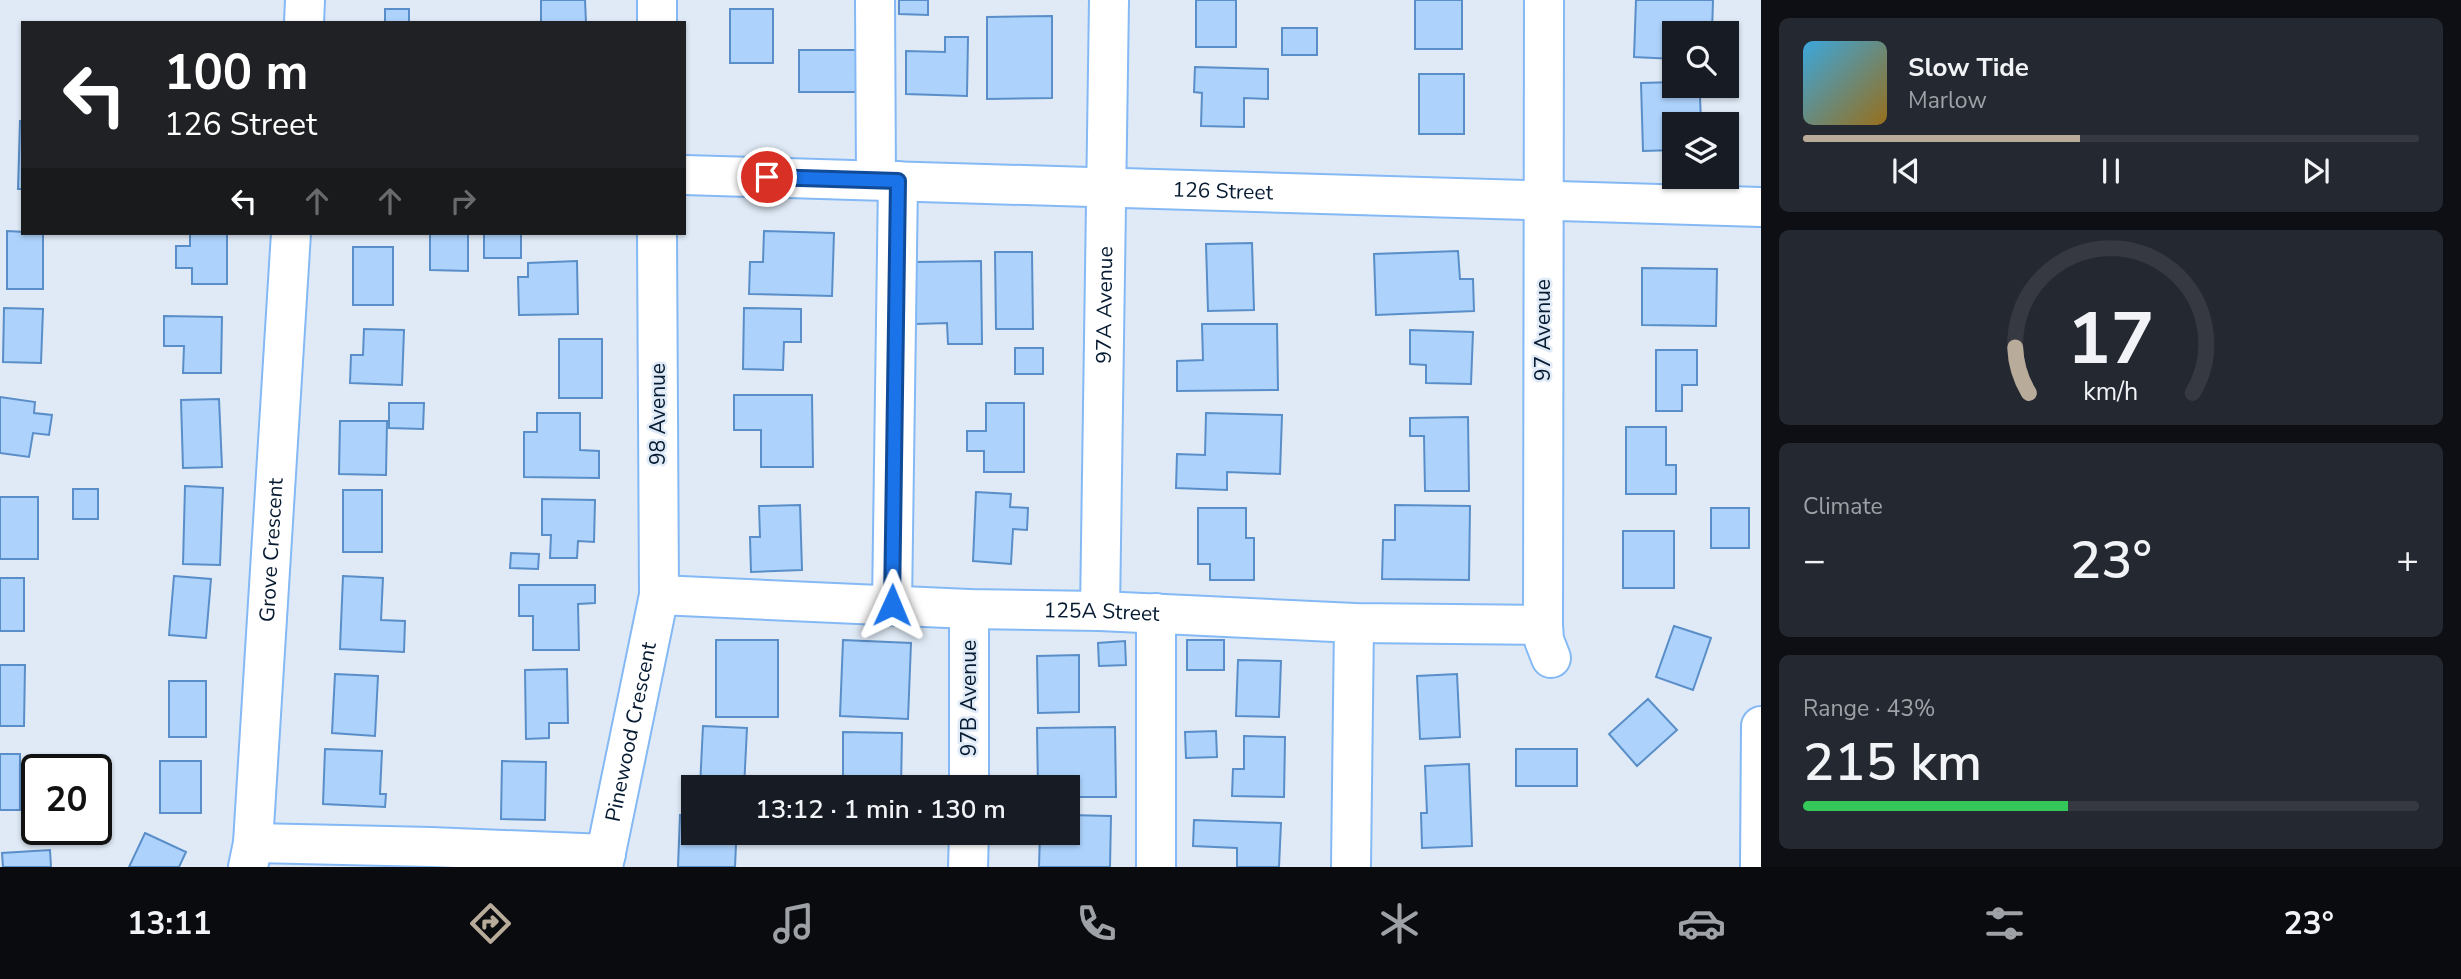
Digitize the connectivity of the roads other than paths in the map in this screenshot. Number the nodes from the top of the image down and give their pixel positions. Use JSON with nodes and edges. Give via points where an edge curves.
{"nodes":[{"id":1,"x":305,"y":0,"type":"edge"},
{"id":2,"x":657,"y":0,"type":"edge"},
{"id":3,"x":875,"y":0,"type":"edge"},
{"id":4,"x":1109,"y":0,"type":"edge"},
{"id":5,"x":1544,"y":0,"type":"edge"},
{"id":6,"x":304,"y":21,"type":"edge"},
{"id":7,"x":657,"y":21,"type":"edge"},
{"id":8,"x":686,"y":175,"type":"edge"},
{"id":9,"x":887,"y":180,"type":"junction"},
{"id":10,"x":1107,"y":186,"type":"junction"},
{"id":11,"x":1544,"y":200,"type":"junction"},
{"id":12,"x":1761,"y":207,"type":"edge"},
{"id":13,"x":291,"y":235,"type":"edge"},
{"id":14,"x":657,"y":235,"type":"edge"},
{"id":15,"x":659,"y":595,"type":"junction"},
{"id":16,"x":892,"y":605,"type":"junction"},
{"id":17,"x":969,"y":608,"type":"junction"},
{"id":18,"x":1100,"y":611,"type":"junction"},
{"id":19,"x":1156,"y":613,"type":"junction"},
{"id":20,"x":1354,"y":623,"type":"junction"},
{"id":21,"x":1547,"y":641,"type":"joint"},
{"id":22,"x":1761,"y":726,"type":"edge"},
{"id":23,"x":969,"y":775,"type":"edge"},
{"id":24,"x":968,"y":845,"type":"edge"},
{"id":25,"x":250,"y":855,"type":"edge"},
{"id":26,"x":605,"y":861,"type":"edge"},
{"id":27,"x":968,"y":867,"type":"edge"},
{"id":28,"x":1156,"y":867,"type":"edge"},
{"id":29,"x":1351,"y":867,"type":"edge"},
{"id":30,"x":1760,"y":867,"type":"edge"}],
"edges":[{"from":1,"to":6,"type":"street"},
{"from":2,"to":7,"type":"street"},
{"from":3,"to":9,"type":"street"},
{"from":4,"to":10,"type":"street","name":"97A Avenue"},
{"from":5,"to":11,"type":"street","name":"97 Avenue"},
{"from":8,"to":9,"type":"street","name":"126 Street"},
{"from":9,"to":10,"type":"street","name":"126 Street"},
{"from":9,"to":16,"type":"street"},
{"from":10,"to":11,"type":"street","name":"126 Street"},
{"from":10,"to":18,"type":"street","name":"97A Avenue"},
{"from":11,"to":12,"type":"street","name":"126 Street"},
{"from":11,"to":21,"type":"street","name":"97 Avenue"},
{"from":13,"to":25,"type":"street","name":"Grove Crescent"},
{"from":14,"to":15,"type":"street","name":"98 Avenue"},
{"from":15,"to":16,"type":"street","name":"125A Street"},
{"from":15,"to":26,"type":"street","name":"Pinewood Crescent"},
{"from":16,"to":17,"type":"street","name":"125A Street"},
{"from":17,"to":18,"type":"street","name":"125A Street"},
{"from":17,"to":23,"type":"street","name":"97B Avenue"},
{"from":18,"to":19,"type":"street","name":"125A Street"},
{"from":19,"to":20,"type":"street","name":"125A Street"},
{"from":19,"to":28,"type":"street"},
{"from":20,"to":21,"type":"street","name":"125A Street"},
{"from":20,"to":29,"type":"street"},
{"from":22,"to":30,"type":"street"},
{"from":24,"to":27,"type":"street"},
{"from":25,"to":26,"type":"street"}]}
